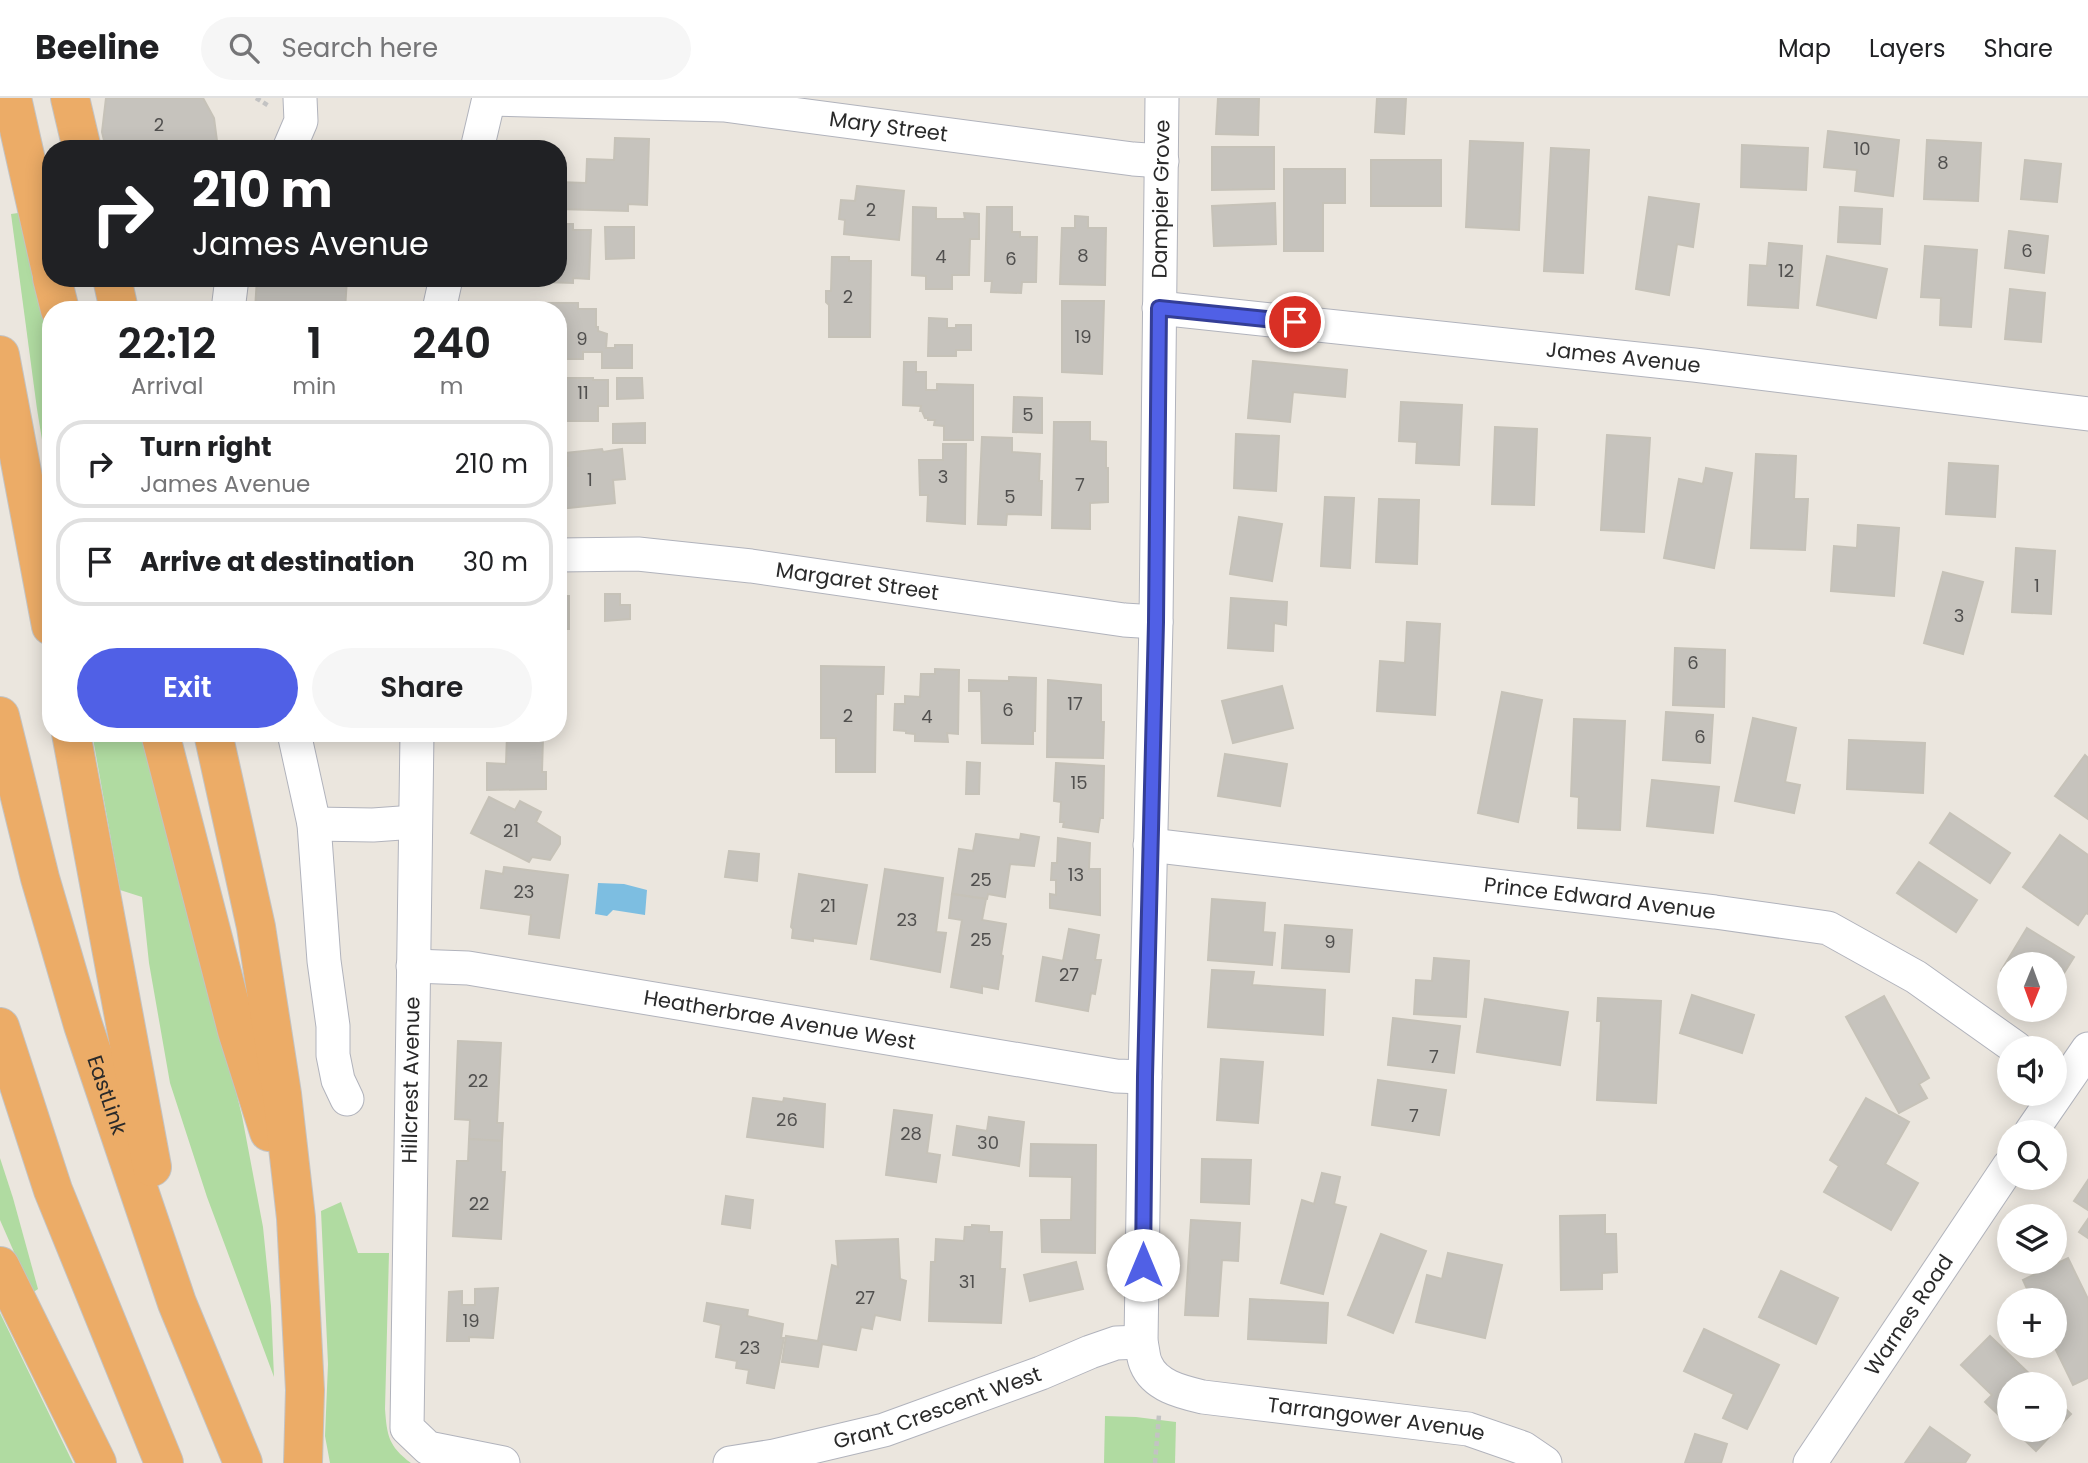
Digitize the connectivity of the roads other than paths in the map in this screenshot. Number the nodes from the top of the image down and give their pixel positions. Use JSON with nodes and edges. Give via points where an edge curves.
{"nodes":[{"id":1,"x":12,"y":98,"type":"edge"},
{"id":2,"x":70,"y":98,"type":"edge"},
{"id":3,"x":300,"y":98,"type":"edge"},
{"id":4,"x":1162,"y":98,"type":"edge"},
{"id":5,"x":489,"y":99,"type":"edge"},
{"id":6,"x":80,"y":140,"type":"edge"},
{"id":7,"x":293,"y":140,"type":"edge"},
{"id":8,"x":479,"y":140,"type":"edge"},
{"id":9,"x":1162,"y":161,"type":"junction"},
{"id":10,"x":42,"y":231,"type":"edge"},
{"id":11,"x":1159,"y":308,"type":"junction"},
{"id":12,"x":0,"y":355,"type":"edge"},
{"id":13,"x":2088,"y":414,"type":"edge"},
{"id":14,"x":567,"y":555,"type":"edge"},
{"id":15,"x":42,"y":578,"type":"edge"},
{"id":16,"x":1156,"y":622,"type":"junction"},
{"id":17,"x":0,"y":716,"type":"edge"},
{"id":18,"x":73,"y":742,"type":"edge"},
{"id":19,"x":162,"y":742,"type":"edge"},
{"id":20,"x":215,"y":742,"type":"edge"},
{"id":21,"x":296,"y":742,"type":"edge"},
{"id":22,"x":416,"y":742,"type":"edge"},
{"id":23,"x":415,"y":822,"type":"junction"},
{"id":24,"x":314,"y":824,"type":"junction"},
{"id":25,"x":1150,"y":845,"type":"junction"},
{"id":26,"x":413,"y":966,"type":"junction"},
{"id":27,"x":0,"y":1027,"type":"edge"},
{"id":28,"x":1999,"y":1036,"type":"edge"},
{"id":29,"x":2088,"y":1049,"type":"edge"},
{"id":30,"x":2067,"y":1071,"type":"edge"},
{"id":31,"x":1145,"y":1077,"type":"junction"},
{"id":32,"x":347,"y":1099,"type":"dead end"},
{"id":33,"x":1997,"y":1184,"type":"edge"},
{"id":34,"x":296,"y":1218,"type":"junction"},
{"id":35,"x":0,"y":1266,"type":"edge"},
{"id":36,"x":177,"y":1304,"type":"junction"},
{"id":37,"x":1141,"y":1342,"type":"junction"},
{"id":38,"x":1203,"y":1397,"type":"joint"},
{"id":39,"x":97,"y":1463,"type":"edge"},
{"id":40,"x":164,"y":1463,"type":"edge"},
{"id":41,"x":243,"y":1463,"type":"edge"},
{"id":42,"x":303,"y":1463,"type":"edge"},
{"id":43,"x":503,"y":1463,"type":"edge"},
{"id":44,"x":730,"y":1463,"type":"edge"},
{"id":45,"x":1545,"y":1463,"type":"edge"},
{"id":46,"x":1810,"y":1463,"type":"edge"}],
"edges":[{"from":1,"to":10,"type":"highway"},
{"from":2,"to":6,"type":"highway"},
{"from":3,"to":7,"type":"street","via":[[300,121]]},
{"from":4,"to":9,"type":"street","name":"Dampier Grove"},
{"from":5,"to":8,"type":"street"},
{"from":5,"to":9,"type":"street","name":"Mary Street","via":[[724,105]]},
{"from":9,"to":11,"type":"street","name":"Dampier Grove"},
{"from":11,"to":13,"type":"street","name":"James Avenue","via":[[1681,363]]},
{"from":11,"to":16,"type":"street","name":"Dampier Grove"},
{"from":12,"to":15,"type":"highway"},
{"from":14,"to":16,"type":"street","name":"Margaret Street","via":[[638,555],[751,566]]},
{"from":16,"to":25,"type":"street","name":"Dampier Grove"},
{"from":17,"to":36,"type":"highway","name":"EastLink","via":[[83,1025]]},
{"from":18,"to":36,"type":"highway"},
{"from":19,"to":34,"type":"highway","via":[[237,1031]]},
{"from":20,"to":34,"type":"highway","via":[[256,927]]},
{"from":21,"to":24,"type":"street"},
{"from":22,"to":23,"type":"street","name":"Hillcrest Avenue"},
{"from":23,"to":24,"type":"street"},
{"from":23,"to":26,"type":"street","name":"Hillcrest Avenue"},
{"from":24,"to":32,"type":"street","via":[[333,1055]]},
{"from":25,"to":28,"type":"street","name":"Prince Edward Avenue","via":[[1828,928],[1916,977]]},
{"from":25,"to":31,"type":"street","name":"Dampier Grove"},
{"from":26,"to":31,"type":"street","name":"Heatherbrae Avenue West","via":[[468,968],[1116,1076]]},
{"from":26,"to":43,"type":"street","name":"Hillcrest Avenue","via":[[407,1428],[429,1448]]},
{"from":27,"to":40,"type":"highway","via":[[53,1190]]},
{"from":29,"to":30,"type":"street"},
{"from":31,"to":37,"type":"street","name":"Dampier Grove"},
{"from":33,"to":46,"type":"street","name":"Warnes Road"},
{"from":34,"to":42,"type":"highway","via":[[305,1390]]},
{"from":35,"to":39,"type":"highway"},
{"from":36,"to":41,"type":"highway","name":"EastLink"},
{"from":37,"to":38,"type":"street","name":"Dampier Grove","via":[[1146,1365],[1161,1382]]},
{"from":37,"to":44,"type":"street","name":"Grant Crescent West","via":[[1116,1343],[884,1430]]},
{"from":38,"to":45,"type":"street","name":"Tarrangower Avenue","via":[[1468,1429],[1523,1448]]}]}
